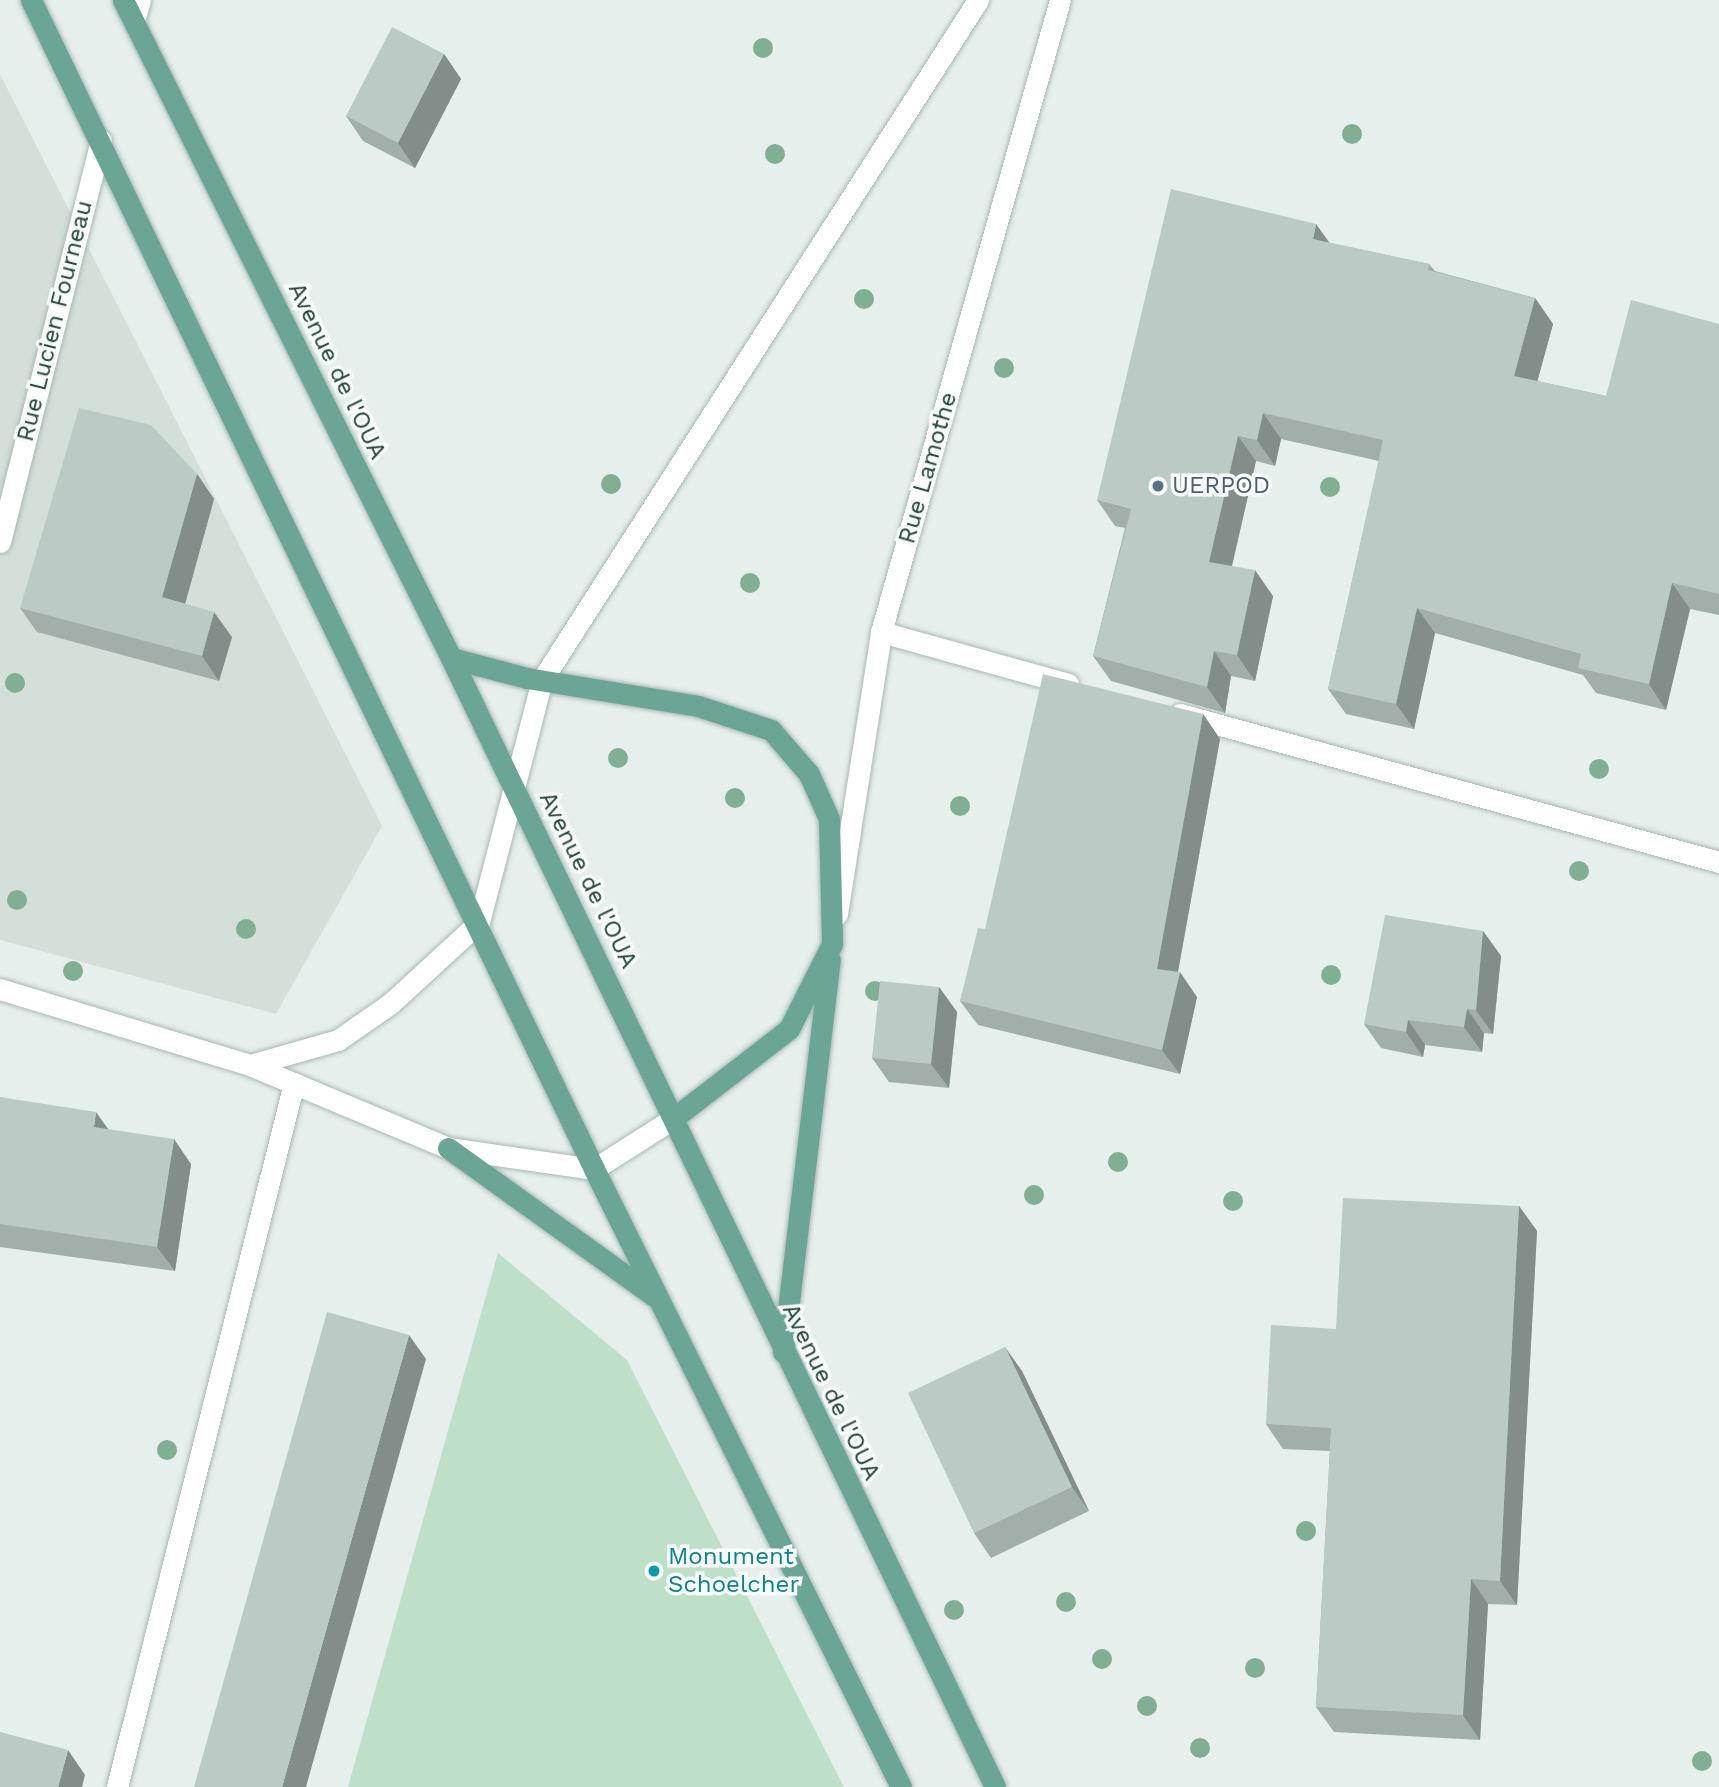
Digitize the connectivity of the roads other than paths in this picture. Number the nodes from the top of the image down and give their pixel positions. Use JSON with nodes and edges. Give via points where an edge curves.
{"nodes":[{"id":1,"x":31,"y":0,"type":"edge"},
{"id":2,"x":123,"y":0,"type":"edge"},
{"id":3,"x":140,"y":0,"type":"edge"},
{"id":4,"x":978,"y":0,"type":"edge"},
{"id":5,"x":1060,"y":0,"type":"edge"},
{"id":6,"x":134,"y":21,"type":"junction"},
{"id":7,"x":101,"y":141,"type":"junction"},
{"id":8,"x":0,"y":542,"type":"edge"},
{"id":9,"x":881,"y":632,"type":"junction"},
{"id":10,"x":451,"y":658,"type":"junction"},
{"id":11,"x":542,"y":680,"type":"junction"},
{"id":12,"x":1094,"y":691,"type":"edge"},
{"id":13,"x":1160,"y":709,"type":"edge"},
{"id":14,"x":514,"y":788,"type":"junction"},
{"id":15,"x":1719,"y":862,"type":"edge"},
{"id":16,"x":479,"y":922,"type":"junction"},
{"id":17,"x":832,"y":944,"type":"junction"},
{"id":18,"x":0,"y":989,"type":"edge"},
{"id":19,"x":250,"y":1065,"type":"junction"},
{"id":20,"x":294,"y":1083,"type":"junction"},
{"id":21,"x":674,"y":1118,"type":"junction"},
{"id":22,"x":448,"y":1148,"type":"junction"},
{"id":23,"x":594,"y":1169,"type":"junction"},
{"id":24,"x":659,"y":1299,"type":"junction"},
{"id":25,"x":783,"y":1354,"type":"junction"},
{"id":26,"x":117,"y":1787,"type":"edge"},
{"id":27,"x":901,"y":1787,"type":"edge"},
{"id":28,"x":995,"y":1787,"type":"edge"}],
"edges":[{"from":1,"to":7,"type":"main road"},
{"from":2,"to":6,"type":"main road","name":"Avenue de l'OUA"},
{"from":3,"to":6,"type":"street"},
{"from":4,"to":11,"type":"street"},
{"from":5,"to":9,"type":"street","name":"Rue Lamothe"},
{"from":6,"to":10,"type":"main road","name":"Avenue de l'OUA"},
{"from":7,"to":8,"type":"street","name":"Rue Lucien Fourneau"},
{"from":7,"to":16,"type":"main road"},
{"from":9,"to":12,"type":"street"},
{"from":9,"to":17,"type":"street","name":"Rue Lamothe"},
{"from":10,"to":11,"type":"main road"},
{"from":10,"to":14,"type":"main road","name":"Avenue de l'OUA"},
{"from":11,"to":14,"type":"street"},
{"from":11,"to":17,"type":"main road","via":[[698,706],[771,730],[809,774],[829,819]]},
{"from":13,"to":15,"type":"street"},
{"from":14,"to":16,"type":"street"},
{"from":14,"to":21,"type":"main road","name":"Avenue de l'OUA"},
{"from":16,"to":19,"type":"street","via":[[410,987],[338,1040]]},
{"from":16,"to":23,"type":"main road"},
{"from":17,"to":21,"type":"main road","via":[[789,1029]]},
{"from":17,"to":25,"type":"main road"},
{"from":18,"to":19,"type":"street"},
{"from":19,"to":20,"type":"street"},
{"from":20,"to":22,"type":"street"},
{"from":20,"to":26,"type":"street"},
{"from":21,"to":23,"type":"street"},
{"from":21,"to":25,"type":"main road","name":"Avenue de l'OUA"},
{"from":22,"to":23,"type":"street"},
{"from":22,"to":24,"type":"main road"},
{"from":23,"to":24,"type":"main road"},
{"from":24,"to":27,"type":"main road"},
{"from":25,"to":28,"type":"main road","name":"Avenue de l'OUA"}]}
